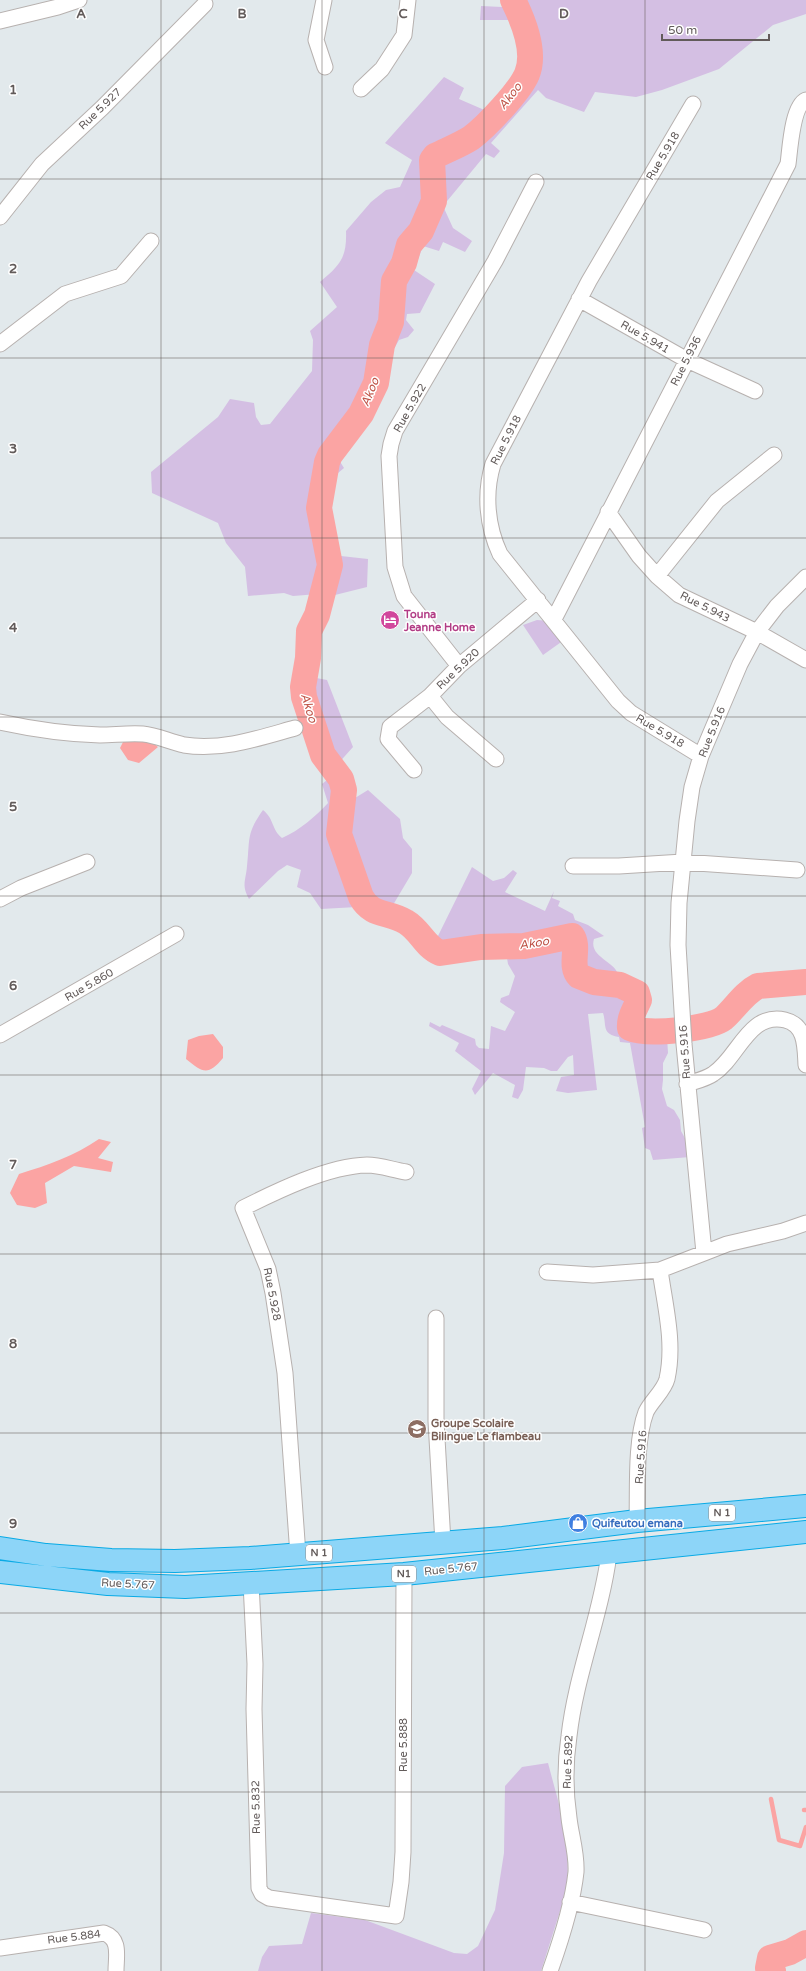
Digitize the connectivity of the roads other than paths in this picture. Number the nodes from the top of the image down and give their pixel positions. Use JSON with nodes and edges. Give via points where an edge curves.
{"nodes":[{"id":1,"x":79,"y":0,"type":"edge"},
{"id":2,"x":324,"y":0,"type":"edge"},
{"id":3,"x":408,"y":0,"type":"edge"},
{"id":4,"x":204,"y":1,"type":"edge"},
{"id":5,"x":0,"y":21,"type":"edge"},
{"id":6,"x":325,"y":66,"type":"dead end"},
{"id":7,"x":361,"y":89,"type":"dead end"},
{"id":8,"x":806,"y":100,"type":"edge"},
{"id":9,"x":694,"y":104,"type":"dead end"},
{"id":10,"x":536,"y":182,"type":"dead end"},
{"id":11,"x":0,"y":217,"type":"edge"},
{"id":12,"x":151,"y":241,"type":"dead end"},
{"id":13,"x":579,"y":299,"type":"junction"},
{"id":14,"x":0,"y":344,"type":"edge"},
{"id":15,"x":686,"y":360,"type":"junction"},
{"id":16,"x":755,"y":391,"type":"dead end"},
{"id":17,"x":774,"y":455,"type":"dead end"},
{"id":18,"x":608,"y":512,"type":"junction"},
{"id":19,"x":657,"y":576,"type":"junction"},
{"id":20,"x":806,"y":576,"type":"edge"},
{"id":21,"x":538,"y":600,"type":"junction"},
{"id":22,"x":554,"y":619,"type":"junction"},
{"id":23,"x":757,"y":632,"type":"junction"},
{"id":24,"x":806,"y":660,"type":"edge"},
{"id":25,"x":459,"y":666,"type":"junction"},
{"id":26,"x":430,"y":696,"type":"junction"},
{"id":27,"x":0,"y":722,"type":"edge"},
{"id":28,"x":295,"y":728,"type":"dead end"},
{"id":29,"x":701,"y":756,"type":"junction"},
{"id":30,"x":496,"y":759,"type":"dead end"},
{"id":31,"x":414,"y":770,"type":"dead end"},
{"id":32,"x":87,"y":862,"type":"dead end"},
{"id":33,"x":683,"y":862,"type":"junction"},
{"id":34,"x":573,"y":866,"type":"dead end"},
{"id":35,"x":797,"y":870,"type":"dead end"},
{"id":36,"x":0,"y":899,"type":"edge"},
{"id":37,"x":176,"y":934,"type":"dead end"},
{"id":38,"x":0,"y":1035,"type":"edge"},
{"id":39,"x":806,"y":1065,"type":"edge"},
{"id":40,"x":687,"y":1084,"type":"junction"},
{"id":41,"x":406,"y":1172,"type":"dead end"},
{"id":42,"x":806,"y":1223,"type":"edge"},
{"id":43,"x":704,"y":1254,"type":"junction"},
{"id":44,"x":660,"y":1270,"type":"junction"},
{"id":45,"x":547,"y":1272,"type":"dead end"},
{"id":46,"x":436,"y":1318,"type":"dead end"},
{"id":47,"x":806,"y":1506,"type":"edge"},
{"id":48,"x":638,"y":1521,"type":"junction"},
{"id":49,"x":806,"y":1532,"type":"edge"},
{"id":50,"x":443,"y":1543,"type":"junction"},
{"id":51,"x":0,"y":1548,"type":"edge"},
{"id":52,"x":298,"y":1554,"type":"junction"},
{"id":53,"x":609,"y":1554,"type":"junction"},
{"id":54,"x":0,"y":1572,"type":"edge"},
{"id":55,"x":404,"y":1574,"type":"junction"},
{"id":56,"x":251,"y":1583,"type":"junction"},
{"id":57,"x":570,"y":1902,"type":"junction"},
{"id":58,"x":396,"y":1916,"type":"joint"},
{"id":59,"x":704,"y":1930,"type":"dead end"},
{"id":60,"x":0,"y":1948,"type":"edge"},
{"id":61,"x":116,"y":1971,"type":"edge"},
{"id":62,"x":550,"y":1971,"type":"edge"}],
"edges":[{"from":1,"to":5,"type":"street"},
{"from":2,"to":6,"type":"street","via":[[316,40]]},
{"from":3,"to":7,"type":"street","via":[[404,35],[382,69]]},
{"from":4,"to":11,"type":"street","name":"Rue 5.927","via":[[102,108],[42,164]]},
{"from":8,"to":15,"type":"street","name":"Rue 5.936","via":[[797,110],[788,164]]},
{"from":9,"to":13,"type":"street","name":"Rue 5.918"},
{"from":10,"to":25,"type":"street","name":"Rue 5.922","via":[[495,262],[395,431],[389,456],[395,567],[399,583],[404,596]]},
{"from":12,"to":14,"type":"street","via":[[121,276],[65,294]]},
{"from":13,"to":15,"type":"street","name":"Rue 5.941"},
{"from":13,"to":21,"type":"street","name":"Rue 5.918","via":[[493,464],[489,479],[492,537],[500,554]]},
{"from":15,"to":16,"type":"street","name":"Rue 5.941"},
{"from":15,"to":18,"type":"street","name":"Rue 5.936"},
{"from":17,"to":19,"type":"street","via":[[717,501]]},
{"from":18,"to":19,"type":"street","name":"Rue 5.943","via":[[639,556]]},
{"from":18,"to":22,"type":"street","name":"Rue 5.936"},
{"from":19,"to":23,"type":"street","name":"Rue 5.943","via":[[680,595]]},
{"from":20,"to":23,"type":"street","name":"Rue 5.916","via":[[777,606]]},
{"from":21,"to":22,"type":"street","name":"Rue 5.918"},
{"from":21,"to":25,"type":"street","name":"Rue 5.920"},
{"from":22,"to":29,"type":"street","name":"Rue 5.918","via":[[618,701],[631,713]]},
{"from":23,"to":24,"type":"street","name":"Rue 5.943"},
{"from":23,"to":29,"type":"street","name":"Rue 5.916","via":[[740,664]]},
{"from":25,"to":26,"type":"street","name":"Rue 5.920"},
{"from":26,"to":30,"type":"street","name":"Rue 5.920","via":[[447,717]]},
{"from":26,"to":31,"type":"street","via":[[390,727],[388,738]]},
{"from":27,"to":28,"type":"street","via":[[27,728],[100,735],[144,734],[185,745],[202,746],[222,746],[250,741]]},
{"from":29,"to":33,"type":"street","name":"Rue 5.916","via":[[692,787]]},
{"from":32,"to":36,"type":"street"},
{"from":33,"to":34,"type":"street"},
{"from":33,"to":35,"type":"street"},
{"from":33,"to":40,"type":"street","name":"Rue 5.916","via":[[678,945]]},
{"from":37,"to":38,"type":"street","name":"Rue 5.860"},
{"from":39,"to":40,"type":"street","via":[[804,1035],[800,1027],[791,1021],[774,1018],[763,1021],[754,1028],[714,1074]]},
{"from":40,"to":43,"type":"street","name":"Rue 5.916"},
{"from":41,"to":52,"type":"street","name":"Rue 5.928","via":[[368,1165],[352,1166],[277,1191],[243,1208],[268,1269],[273,1293],[285,1373]]},
{"from":42,"to":43,"type":"street","via":[[727,1244]]},
{"from":43,"to":44,"type":"street"},
{"from":44,"to":45,"type":"street","via":[[593,1275]]},
{"from":44,"to":48,"type":"street","name":"Rue 5.916","via":[[670,1349],[667,1380],[646,1412],[643,1426]]},
{"from":46,"to":50,"type":"street","via":[[436,1421]]},
{"from":47,"to":48,"type":"highway","number":"N 1"},
{"from":48,"to":50,"type":"highway","number":"N 1"},
{"from":49,"to":53,"type":"highway","name":"Rue 5.767","number":"N1"},
{"from":50,"to":52,"type":"highway","number":"N 1"},
{"from":51,"to":52,"type":"highway","number":"N 1","via":[[46,1555],[175,1562]]},
{"from":53,"to":55,"type":"highway","name":"Rue 5.767","number":"N1"},
{"from":53,"to":57,"type":"street","name":"Rue 5.892","via":[[602,1594],[573,1704],[568,1737],[567,1800],[576,1872]]},
{"from":54,"to":56,"type":"highway","name":"Rue 5.767","number":"N1","via":[[108,1584],[184,1586]]},
{"from":55,"to":56,"type":"highway","name":"Rue 5.767","number":"N1"},
{"from":55,"to":58,"type":"street","name":"Rue 5.888","via":[[402,1852]]},
{"from":56,"to":58,"type":"street","name":"Rue 5.832","via":[[259,1888],[262,1894],[270,1898]]},
{"from":57,"to":59,"type":"street"},
{"from":57,"to":62,"type":"street","name":"Rue 5.892"},
{"from":60,"to":61,"type":"street","name":"Rue 5.884","via":[[104,1933],[115,1939]]}]}
